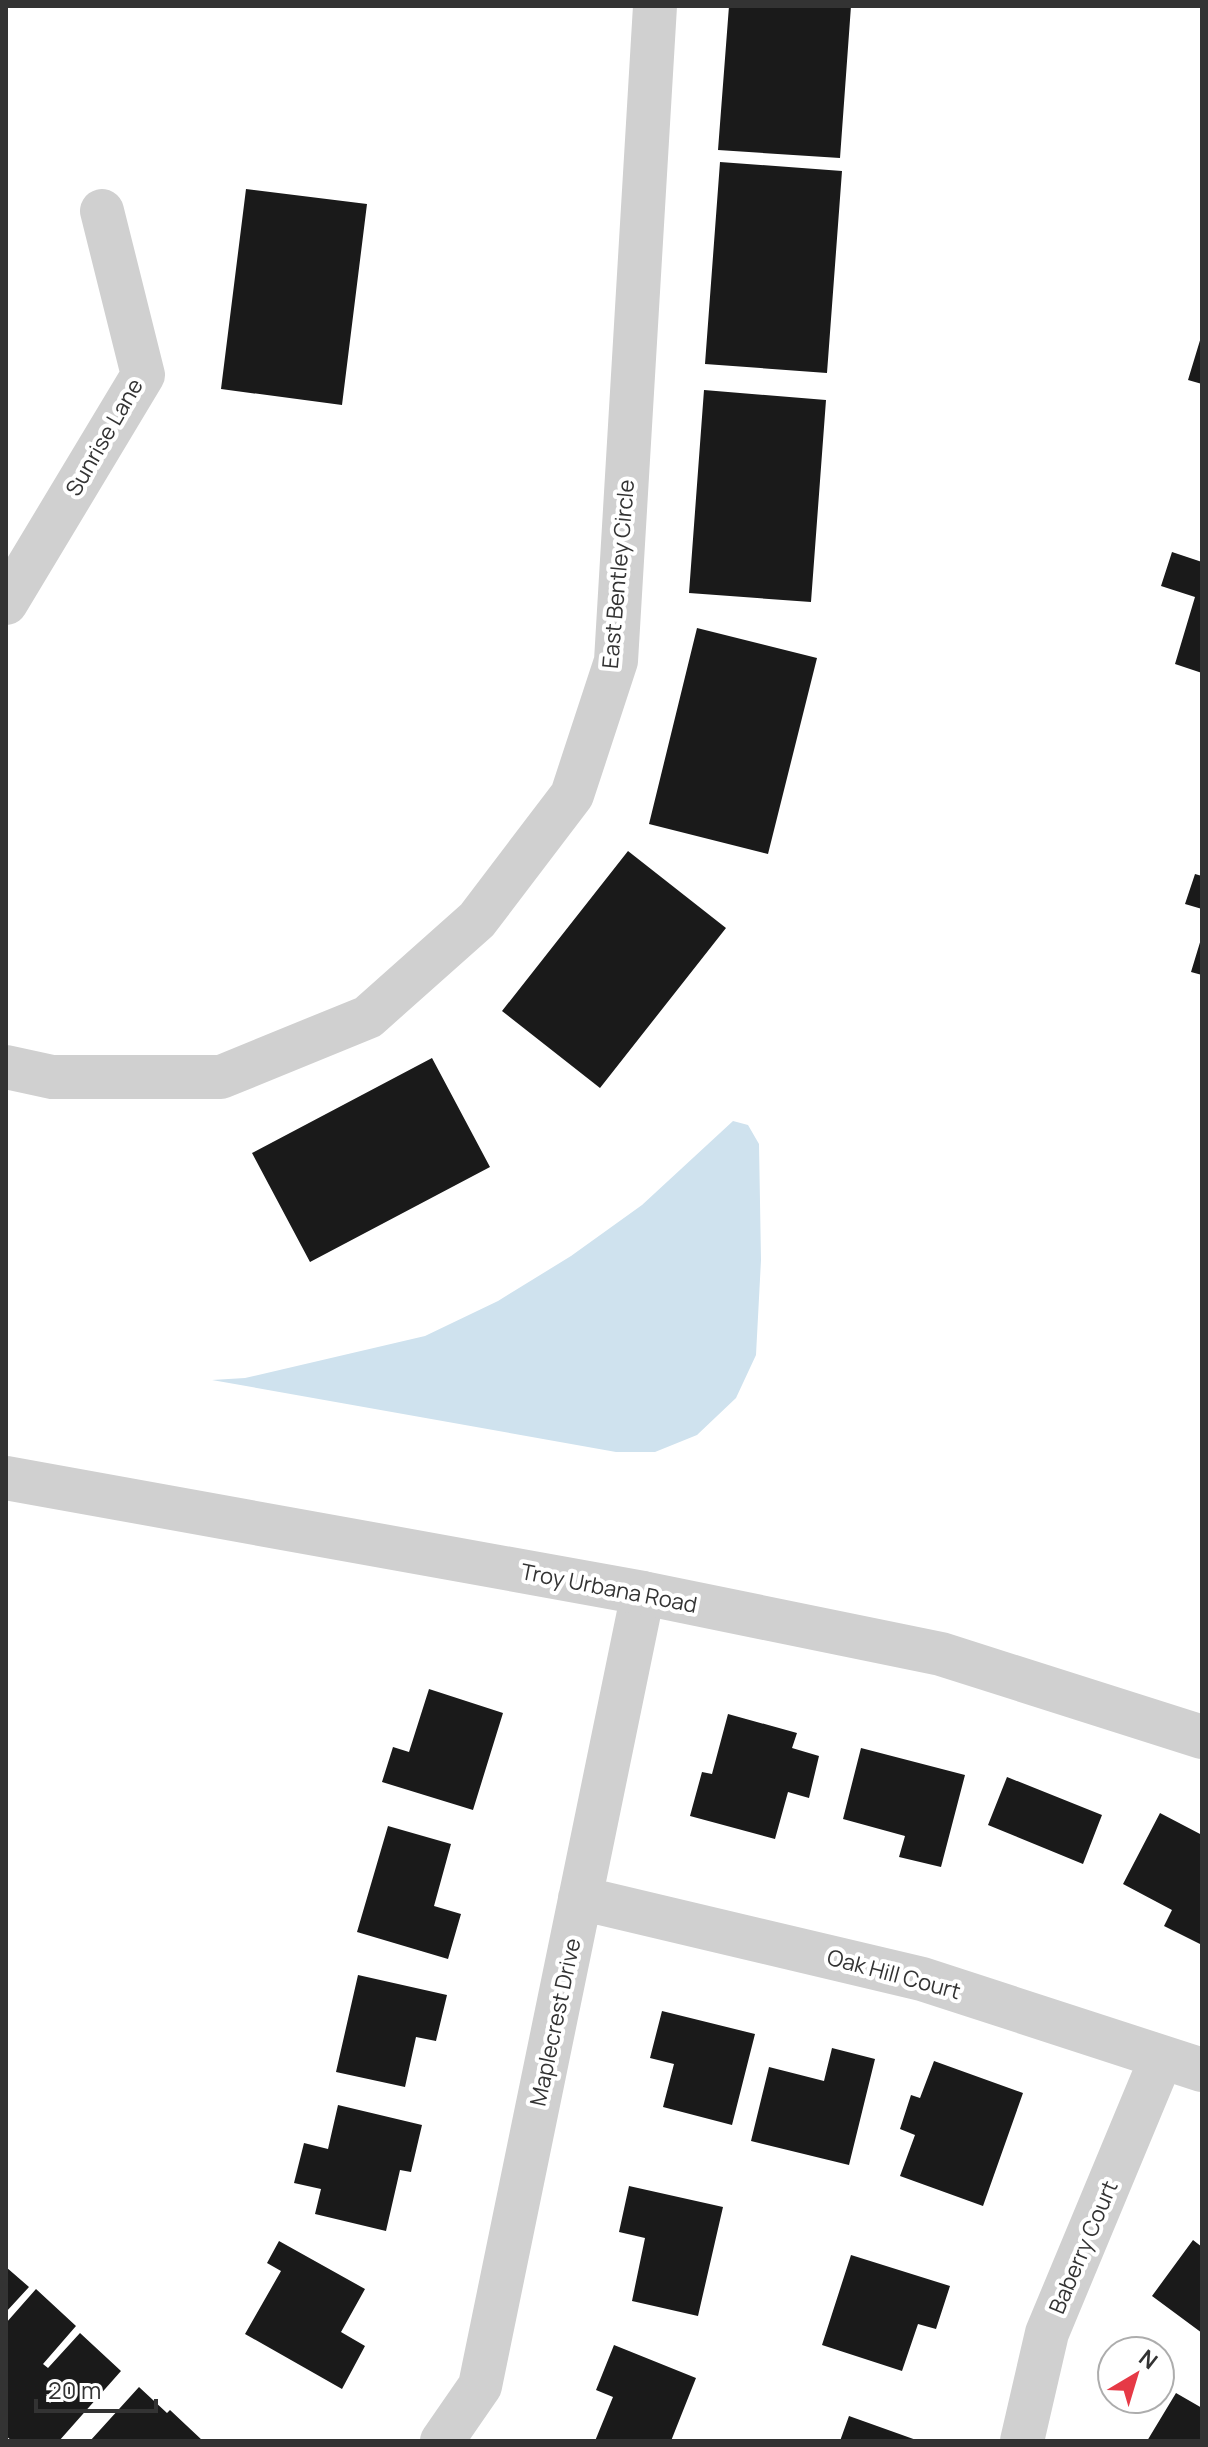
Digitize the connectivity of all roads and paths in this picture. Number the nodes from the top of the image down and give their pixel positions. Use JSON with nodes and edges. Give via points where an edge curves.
{"nodes":[{"id":1,"x":655,"y":6,"type":"edge"},
{"id":2,"x":102,"y":211,"type":"dead end"},
{"id":3,"x":6,"y":603,"type":"edge"},
{"id":4,"x":6,"y":1067,"type":"edge"},
{"id":5,"x":6,"y":1478,"type":"edge"},
{"id":6,"x":643,"y":1593,"type":"junction"},
{"id":7,"x":1202,"y":1737,"type":"edge"},
{"id":8,"x":580,"y":1898,"type":"junction"},
{"id":9,"x":1182,"y":2065,"type":"edge"},
{"id":10,"x":442,"y":2441,"type":"edge"},
{"id":11,"x":1022,"y":2441,"type":"edge"}],
"edges":[{"from":1,"to":4,"type":"street","name":"East Bentley Circle","via":[[616,661],[572,795],[477,920],[368,1017],[221,1077],[52,1077]]},
{"from":2,"to":3,"type":"street","name":"Sunrise Lane","via":[[143,375]]},
{"from":5,"to":6,"type":"street","name":"Troy Urbana Road"},
{"from":6,"to":7,"type":"street","name":"Troy Urbana Road","via":[[941,1654]]},
{"from":6,"to":8,"type":"street","name":"Maplecrest Drive"},
{"from":8,"to":9,"type":"street","name":"Oak Hill Court","via":[[922,1979]]},
{"from":8,"to":10,"type":"street","name":"Maplecrest Drive","via":[[480,2386]]},
{"from":9,"to":11,"type":"street","name":"Baberry Court","via":[[1047,2333]]}]}
